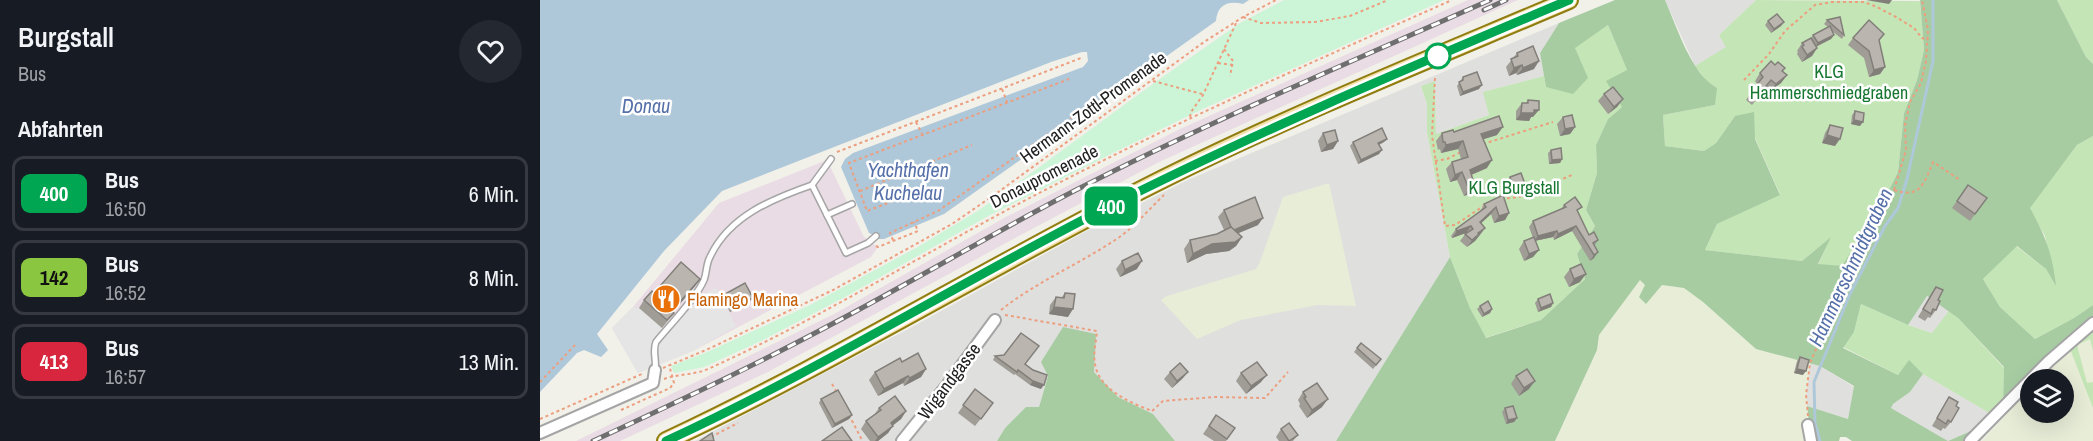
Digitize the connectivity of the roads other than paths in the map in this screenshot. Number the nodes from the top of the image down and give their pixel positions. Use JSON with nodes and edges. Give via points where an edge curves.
{"nodes":[{"id":1,"x":1569,"y":0,"type":"edge"},
{"id":2,"x":831,"y":159,"type":"road end"},
{"id":3,"x":812,"y":185,"type":"junction"},
{"id":4,"x":852,"y":204,"type":"dead end"},
{"id":5,"x":827,"y":215,"type":"junction"},
{"id":6,"x":876,"y":236,"type":"dead end"},
{"id":7,"x":1000,"y":318,"type":"road end"},
{"id":8,"x":2093,"y":323,"type":"edge"},
{"id":9,"x":655,"y":370,"type":"joint"},
{"id":10,"x":1808,"y":425,"type":"road end"},
{"id":11,"x":540,"y":434,"type":"edge"},
{"id":12,"x":666,"y":441,"type":"edge"},
{"id":13,"x":902,"y":441,"type":"edge"},
{"id":14,"x":1811,"y":441,"type":"edge"},
{"id":15,"x":1970,"y":441,"type":"edge"}],
"edges":[{"from":1,"to":12,"type":"main road","via":[[1169,176],[795,377]]},
{"from":2,"to":3,"type":"lane"},
{"from":3,"to":5,"type":"lane"},
{"from":3,"to":9,"type":"lane","via":[[766,202],[722,236],[708,259],[698,289],[656,342]]},
{"from":4,"to":5,"type":"lane"},
{"from":5,"to":6,"type":"lane","via":[[846,253]]},
{"from":7,"to":13,"type":"street","name":"Wigandgasse"},
{"from":8,"to":15,"type":"street","via":[[2049,361]]},
{"from":9,"to":11,"type":"street","via":[[653,383]]},
{"from":10,"to":14,"type":"street"}]}
